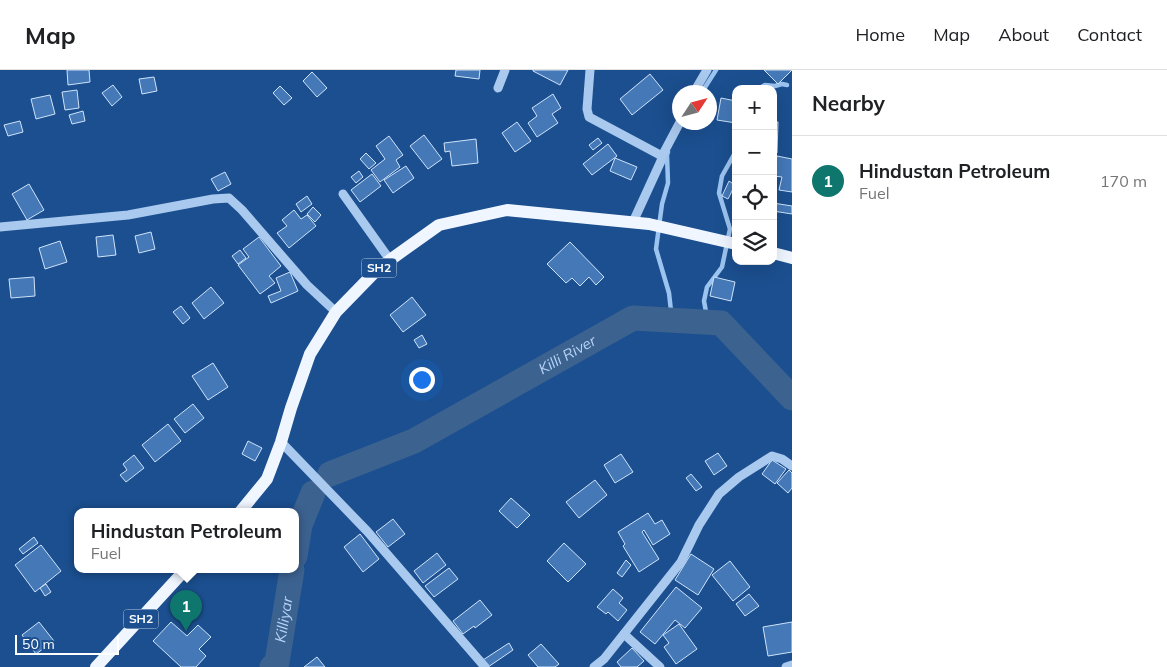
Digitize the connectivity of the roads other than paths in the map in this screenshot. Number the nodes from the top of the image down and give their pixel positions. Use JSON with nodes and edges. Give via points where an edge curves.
{"nodes":[{"id":1,"x":505,"y":70,"type":"edge"},
{"id":2,"x":590,"y":70,"type":"edge"},
{"id":3,"x":707,"y":70,"type":"edge"},
{"id":4,"x":698,"y":85,"type":"edge"},
{"id":5,"x":498,"y":88,"type":"dead end"},
{"id":6,"x":676,"y":130,"type":"edge"},
{"id":7,"x":662,"y":156,"type":"junction"},
{"id":8,"x":343,"y":194,"type":"dead end"},
{"id":9,"x":633,"y":222,"type":"junction"},
{"id":10,"x":0,"y":227,"type":"edge"},
{"id":11,"x":732,"y":243,"type":"edge"},
{"id":12,"x":777,"y":254,"type":"edge"},
{"id":13,"x":792,"y":258,"type":"edge"},
{"id":14,"x":390,"y":260,"type":"junction"},
{"id":15,"x":336,"y":312,"type":"junction"},
{"id":16,"x":281,"y":442,"type":"junction"},
{"id":17,"x":792,"y":466,"type":"edge"},
{"id":18,"x":243,"y":508,"type":"edge"},
{"id":19,"x":182,"y":573,"type":"edge"},
{"id":20,"x":624,"y":634,"type":"junction"},
{"id":21,"x":792,"y":665,"type":"edge"},
{"id":22,"x":96,"y":667,"type":"edge"},
{"id":23,"x":485,"y":667,"type":"edge"},
{"id":24,"x":594,"y":667,"type":"edge"},
{"id":25,"x":660,"y":667,"type":"edge"},
{"id":26,"x":786,"y":667,"type":"edge"}],
"edges":[{"from":1,"to":5,"type":"street"},
{"from":2,"to":7,"type":"street","via":[[589,117]]},
{"from":3,"to":4,"type":"street"},
{"from":6,"to":7,"type":"street"},
{"from":7,"to":9,"type":"street"},
{"from":8,"to":14,"type":"street"},
{"from":9,"to":11,"type":"main road","number":"SH2"},
{"from":9,"to":14,"type":"main road","number":"SH2","via":[[507,210],[439,225]]},
{"from":10,"to":15,"type":"street","via":[[128,215],[229,198],[307,285]]},
{"from":12,"to":13,"type":"main road"},
{"from":14,"to":15,"type":"main road","number":"SH2"},
{"from":15,"to":16,"type":"main road","number":"SH2","via":[[310,354]]},
{"from":16,"to":18,"type":"main road","number":"SH2","via":[[267,479]]},
{"from":16,"to":23,"type":"street","via":[[367,531]]},
{"from":17,"to":20,"type":"street","via":[[772,456],[719,494],[681,562]]},
{"from":19,"to":22,"type":"main road","number":"SH2"},
{"from":20,"to":24,"type":"street"},
{"from":20,"to":25,"type":"street"},
{"from":21,"to":26,"type":"street"}]}
